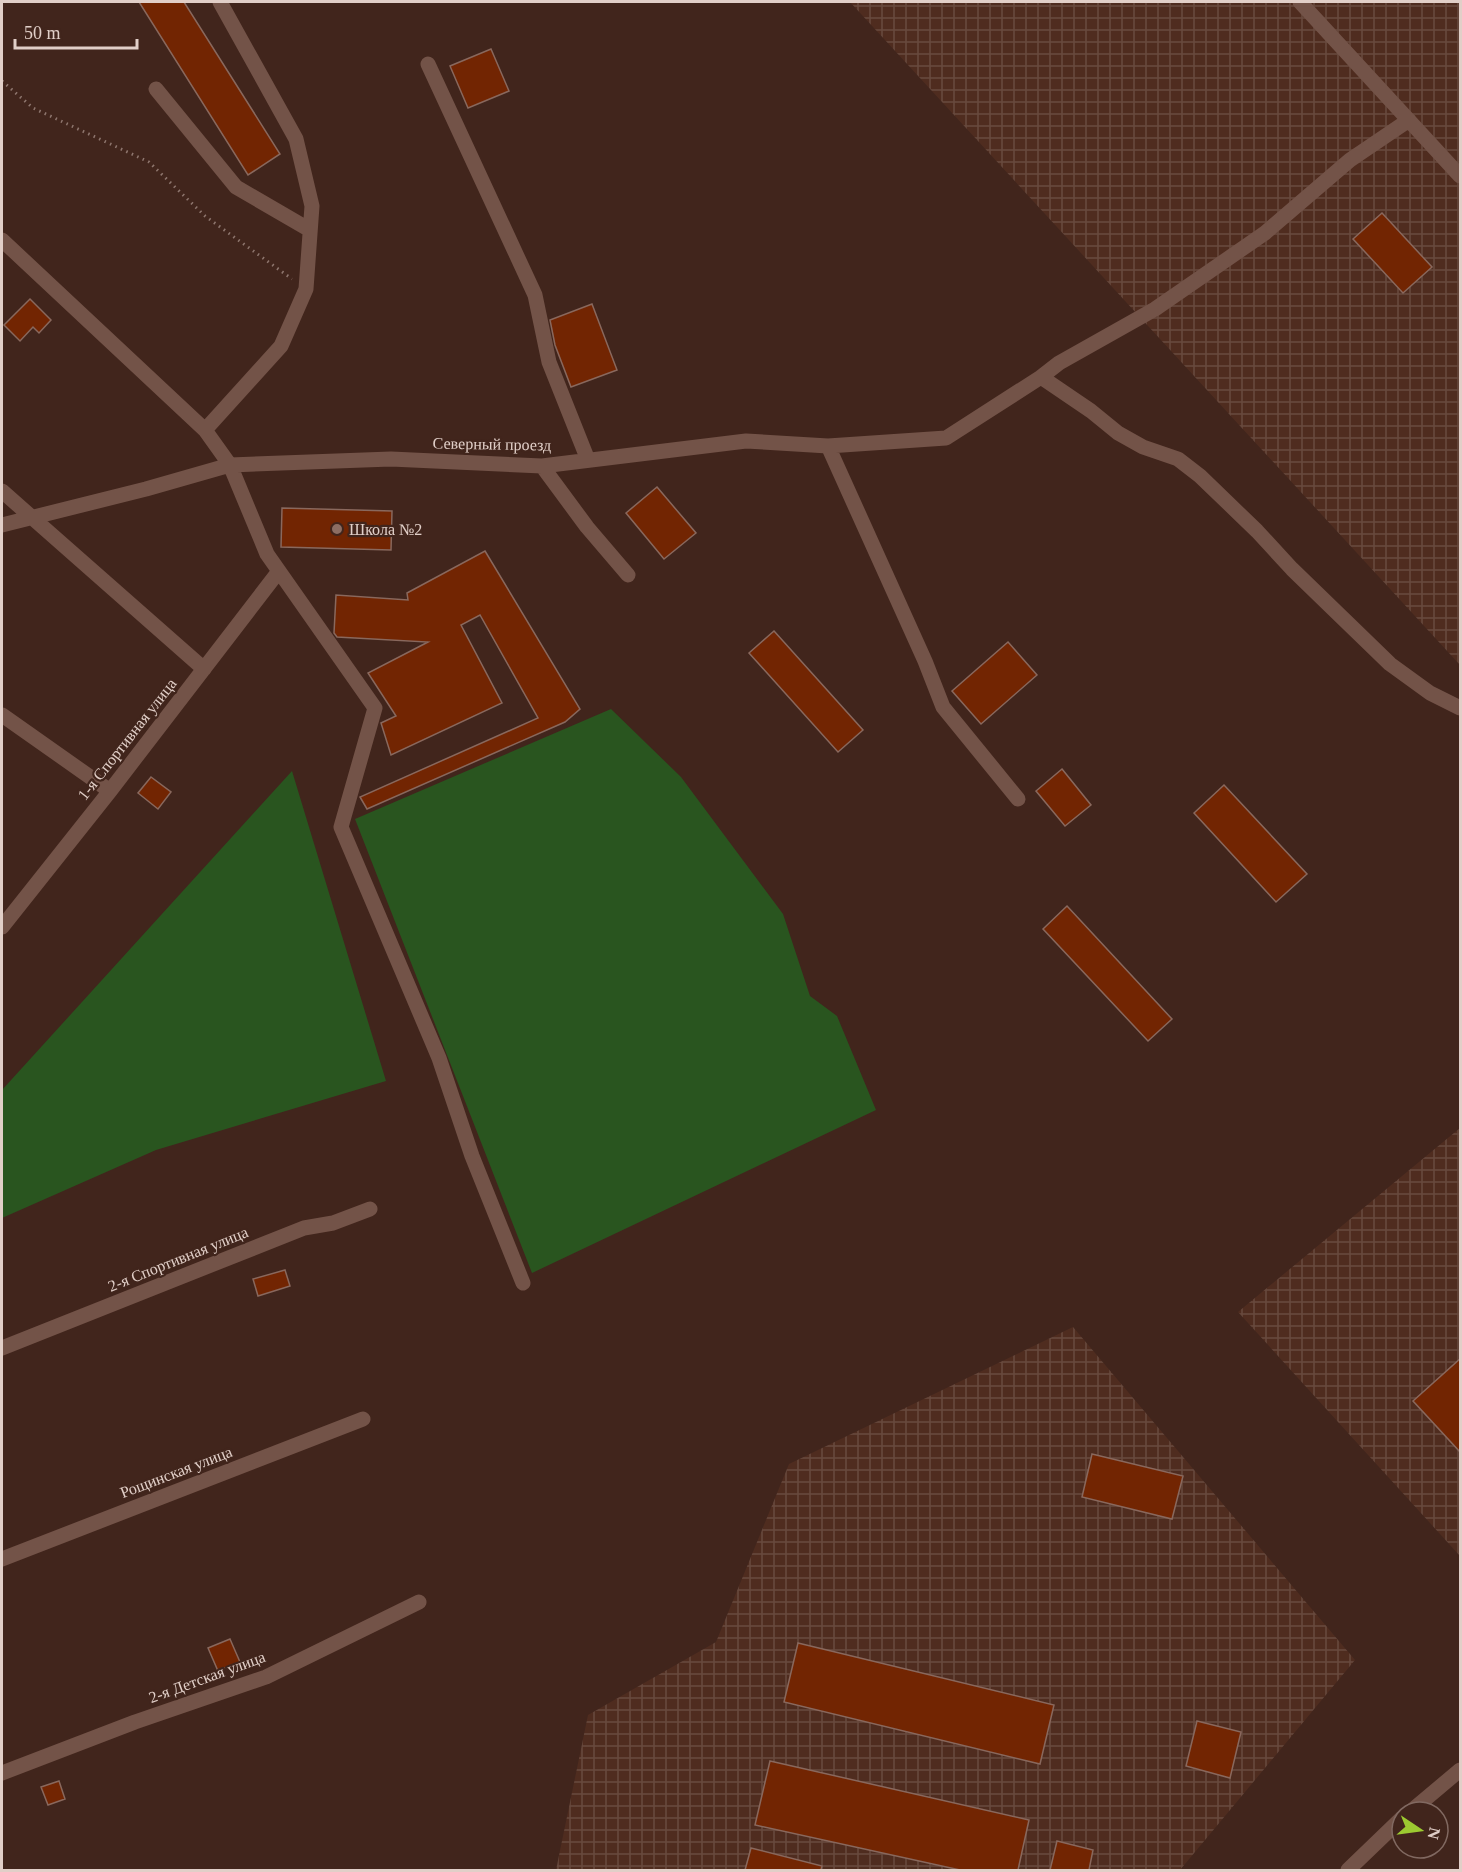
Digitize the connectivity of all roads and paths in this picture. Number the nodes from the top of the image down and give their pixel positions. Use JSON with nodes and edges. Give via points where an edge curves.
{"nodes":[{"id":1,"x":220,"y":2,"type":"edge"},
{"id":2,"x":1300,"y":2,"type":"edge"},
{"id":3,"x":428,"y":64,"type":"dead end"},
{"id":4,"x":2,"y":81,"type":"edge"},
{"id":5,"x":156,"y":89,"type":"dead end"},
{"id":6,"x":1409,"y":120,"type":"junction"},
{"id":7,"x":1461,"y":176,"type":"edge"},
{"id":8,"x":310,"y":230,"type":"junction"},
{"id":9,"x":2,"y":240,"type":"edge"},
{"id":10,"x":306,"y":289,"type":"junction"},
{"id":11,"x":1041,"y":377,"type":"junction"},
{"id":12,"x":205,"y":430,"type":"junction"},
{"id":13,"x":828,"y":446,"type":"junction"},
{"id":14,"x":588,"y":460,"type":"junction"},
{"id":15,"x":230,"y":465,"type":"junction"},
{"id":16,"x":542,"y":466,"type":"junction"},
{"id":17,"x":2,"y":491,"type":"edge"},
{"id":18,"x":30,"y":518,"type":"junction"},
{"id":19,"x":2,"y":525,"type":"edge"},
{"id":20,"x":279,"y":571,"type":"junction"},
{"id":21,"x":628,"y":575,"type":"dead end"},
{"id":22,"x":204,"y":669,"type":"junction"},
{"id":23,"x":1461,"y":708,"type":"edge"},
{"id":24,"x":2,"y":715,"type":"edge"},
{"id":25,"x":110,"y":791,"type":"junction"},
{"id":26,"x":1018,"y":799,"type":"dead end"},
{"id":27,"x":2,"y":927,"type":"edge"},
{"id":28,"x":369,"y":1209,"type":"dead end"},
{"id":29,"x":523,"y":1283,"type":"dead end"},
{"id":30,"x":2,"y":1348,"type":"edge"},
{"id":31,"x":363,"y":1419,"type":"dead end"},
{"id":32,"x":2,"y":1559,"type":"edge"},
{"id":33,"x":419,"y":1602,"type":"dead end"},
{"id":34,"x":1461,"y":1770,"type":"edge"},
{"id":35,"x":2,"y":1773,"type":"edge"},
{"id":36,"x":1425,"y":1800,"type":"edge"},
{"id":37,"x":1390,"y":1830,"type":"edge"},
{"id":38,"x":1348,"y":1870,"type":"edge"}],
"edges":[{"from":1,"to":8,"type":"street","via":[[296,139],[312,206]]},
{"from":2,"to":6,"type":"street"},
{"from":3,"to":14,"type":"street","via":[[535,295],[549,362]]},
{"from":4,"to":10,"type":"path","via":[[33,108],[148,162],[205,216]]},
{"from":5,"to":8,"type":"street","via":[[236,187]]},
{"from":6,"to":7,"type":"street"},
{"from":6,"to":11,"type":"street","name":"Северный проезд","via":[[1350,160],[1265,233],[1155,309]]},
{"from":8,"to":10,"type":"street"},
{"from":9,"to":12,"type":"street"},
{"from":10,"to":12,"type":"street","via":[[281,346]]},
{"from":11,"to":13,"type":"street","name":"Северный проезд","via":[[946,438]]},
{"from":11,"to":23,"type":"street","via":[[1118,434],[1178,459],[1200,476],[1390,664],[1430,693]]},
{"from":12,"to":15,"type":"street"},
{"from":13,"to":14,"type":"street","name":"Северный проезд","via":[[746,441]]},
{"from":13,"to":26,"type":"street","via":[[943,707]]},
{"from":14,"to":16,"type":"street","name":"Северный проезд"},
{"from":15,"to":16,"type":"street","name":"Северный проезд","via":[[391,459]]},
{"from":15,"to":18,"type":"street","name":"Северный проезд"},
{"from":15,"to":20,"type":"street","via":[[267,554]]},
{"from":16,"to":21,"type":"street"},
{"from":17,"to":18,"type":"street"},
{"from":18,"to":19,"type":"street","name":"Северный проезд"},
{"from":18,"to":22,"type":"street"},
{"from":20,"to":22,"type":"street","name":"1-я Спортивная улица"},
{"from":20,"to":29,"type":"street","via":[[375,708],[341,827],[439,1058],[472,1156]]},
{"from":22,"to":25,"type":"street","name":"1-я Спортивная улица"},
{"from":24,"to":25,"type":"street"},
{"from":25,"to":27,"type":"street","name":"1-я Спортивная улица"},
{"from":28,"to":30,"type":"street","name":"2-я Спортивная улица","via":[[333,1223],[304,1228]]},
{"from":31,"to":32,"type":"street","name":"Рощинская улица"},
{"from":33,"to":35,"type":"street","name":"2-я Детская улица","via":[[266,1677]]},
{"from":34,"to":36,"type":"street"},
{"from":37,"to":38,"type":"street"}]}
